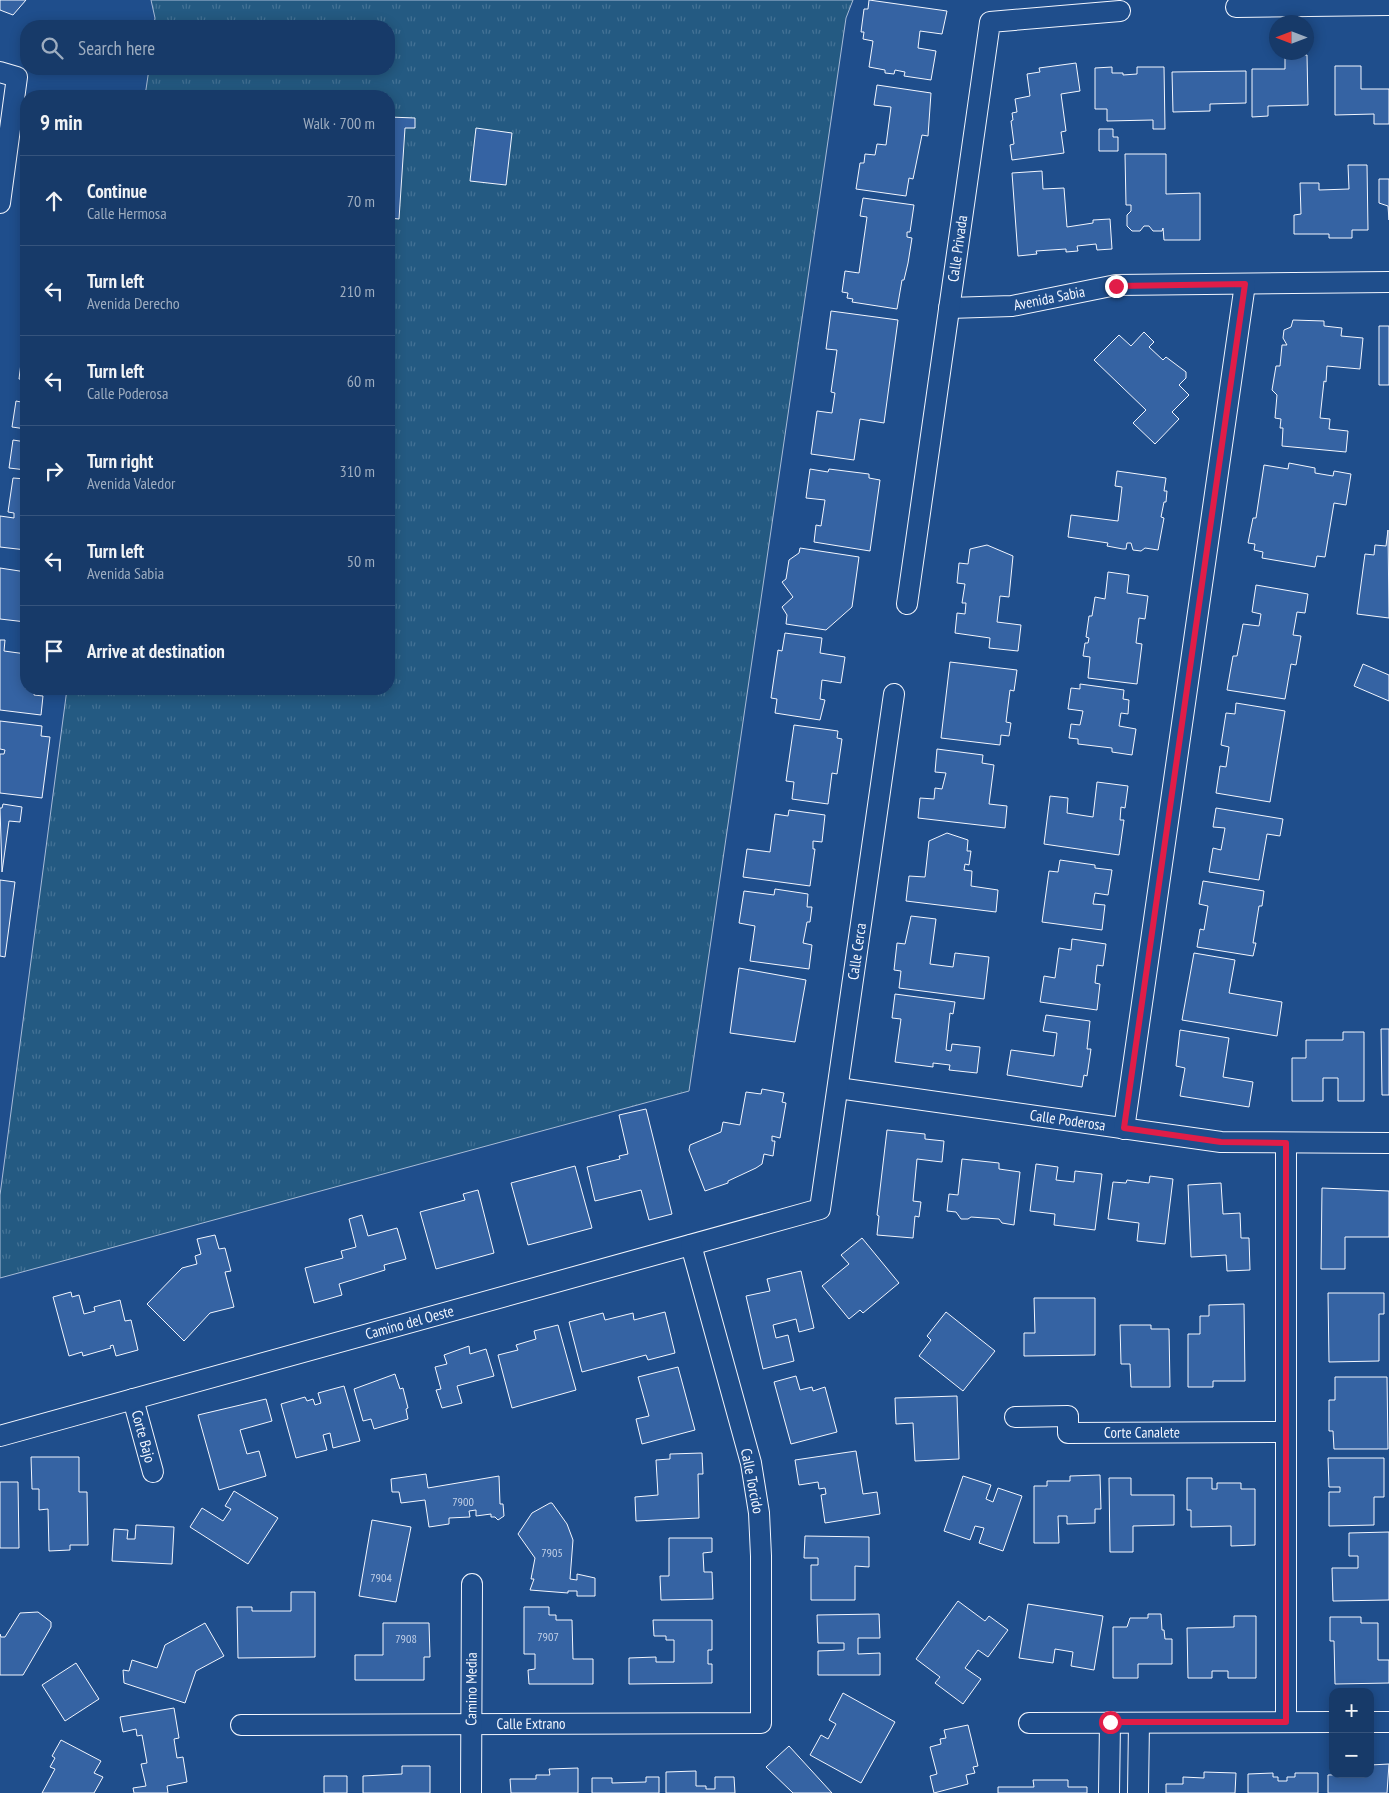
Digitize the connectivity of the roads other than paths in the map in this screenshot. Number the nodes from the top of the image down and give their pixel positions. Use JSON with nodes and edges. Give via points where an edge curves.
{"nodes":[{"id":1,"x":1389,"y":5,"type":"edge"},
{"id":2,"x":1236,"y":6,"type":"dead end"},
{"id":3,"x":1120,"y":11,"type":"dead end"},
{"id":4,"x":9,"y":75,"type":"edge"},
{"id":5,"x":0,"y":203,"type":"edge"},
{"id":6,"x":1389,"y":282,"type":"edge"},
{"id":7,"x":1245,"y":284,"type":"junction"},
{"id":8,"x":949,"y":308,"type":"junction"},
{"id":9,"x":907,"y":604,"type":"dead end"},
{"id":10,"x":894,"y":694,"type":"dead end"},
{"id":11,"x":838,"y":1088,"type":"junction"},
{"id":12,"x":1124,"y":1128,"type":"junction"},
{"id":13,"x":1389,"y":1142,"type":"edge"},
{"id":14,"x":1286,"y":1143,"type":"junction"},
{"id":15,"x":820,"y":1209,"type":"joint"},
{"id":16,"x":691,"y":1245,"type":"junction"},
{"id":17,"x":133,"y":1399,"type":"junction"},
{"id":18,"x":1015,"y":1416,"type":"dead end"},
{"id":19,"x":1286,"y":1432,"type":"junction"},
{"id":20,"x":0,"y":1436,"type":"edge"},
{"id":21,"x":153,"y":1472,"type":"dead end"},
{"id":22,"x":472,"y":1584,"type":"dead end"},
{"id":23,"x":1029,"y":1722,"type":"dead end"},
{"id":24,"x":1110,"y":1722,"type":"junction"},
{"id":25,"x":1138,"y":1722,"type":"junction"},
{"id":26,"x":1286,"y":1722,"type":"junction"},
{"id":27,"x":1329,"y":1722,"type":"edge"},
{"id":28,"x":1374,"y":1722,"type":"edge"},
{"id":29,"x":1389,"y":1722,"type":"edge"},
{"id":30,"x":761,"y":1723,"type":"joint"},
{"id":31,"x":241,"y":1724,"type":"dead end"},
{"id":32,"x":472,"y":1724,"type":"junction"},
{"id":33,"x":471,"y":1793,"type":"edge"},
{"id":34,"x":1109,"y":1793,"type":"edge"},
{"id":35,"x":1138,"y":1793,"type":"edge"}],
"edges":[{"from":1,"to":2,"type":"street"},
{"from":3,"to":8,"type":"street","name":"Calle Privada","via":[[990,22]]},
{"from":4,"to":5,"type":"street"},
{"from":6,"to":7,"type":"street","name":"Avenida Sabia"},
{"from":7,"to":8,"type":"street","name":"Avenida Sabia","via":[[1116,286],[1012,306]]},
{"from":7,"to":12,"type":"street"},
{"from":8,"to":9,"type":"street","name":"Calle Privada"},
{"from":10,"to":11,"type":"street","name":"Calle Cerca"},
{"from":11,"to":12,"type":"street","name":"Calle Poderosa"},
{"from":11,"to":15,"type":"street","name":"Calle Cerca"},
{"from":12,"to":14,"type":"street","name":"Calle Poderosa","via":[[1221,1142]]},
{"from":13,"to":14,"type":"street","name":"Calle Poderosa"},
{"from":14,"to":19,"type":"street"},
{"from":15,"to":16,"type":"street","name":"Camino del Oeste"},
{"from":16,"to":17,"type":"street","name":"Camino del Oeste"},
{"from":16,"to":30,"type":"street","name":"Calle Torcido","via":[[751,1463],[759,1513]]},
{"from":17,"to":20,"type":"street","name":"Camino del Oeste"},
{"from":17,"to":21,"type":"street","name":"Corte Bajo"},
{"from":18,"to":19,"type":"street","name":"Corte Canalete","via":[[1068,1416],[1068,1433]]},
{"from":19,"to":26,"type":"street"},
{"from":22,"to":32,"type":"street","name":"Camino Media"},
{"from":23,"to":24,"type":"street"},
{"from":24,"to":25,"type":"street"},
{"from":24,"to":34,"type":"street"},
{"from":25,"to":26,"type":"street"},
{"from":25,"to":35,"type":"street"},
{"from":26,"to":27,"type":"street"},
{"from":28,"to":29,"type":"street"},
{"from":30,"to":32,"type":"street","name":"Calle Extrano"},
{"from":31,"to":32,"type":"street","name":"Calle Extrano"},
{"from":32,"to":33,"type":"street","name":"Camino Media"}]}
